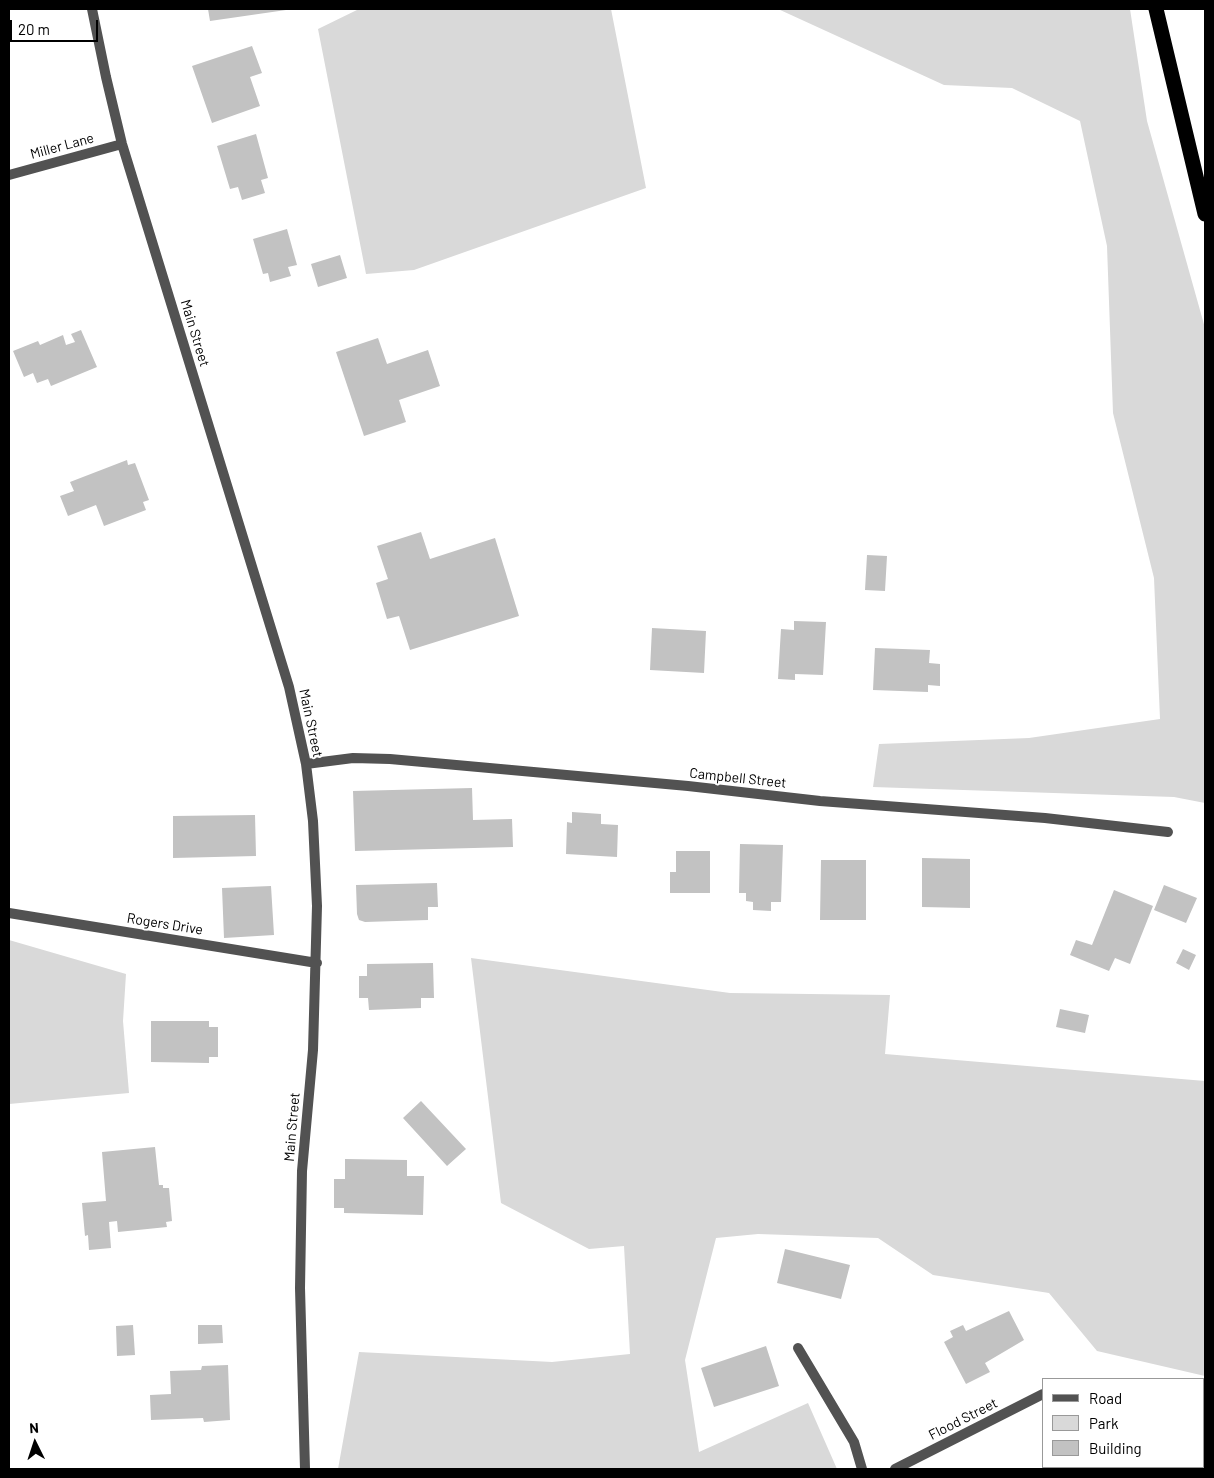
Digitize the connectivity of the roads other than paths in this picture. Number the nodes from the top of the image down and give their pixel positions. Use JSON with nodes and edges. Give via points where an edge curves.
{"nodes":[{"id":1,"x":92,"y":9,"type":"edge"},
{"id":2,"x":1156,"y":9,"type":"edge"},
{"id":3,"x":122,"y":144,"type":"junction"},
{"id":4,"x":9,"y":175,"type":"edge"},
{"id":5,"x":1205,"y":214,"type":"edge"},
{"id":6,"x":306,"y":764,"type":"junction"},
{"id":7,"x":1168,"y":832,"type":"dead end"},
{"id":8,"x":9,"y":913,"type":"edge"},
{"id":9,"x":317,"y":962,"type":"junction"},
{"id":10,"x":798,"y":1348,"type":"dead end"},
{"id":11,"x":1042,"y":1395,"type":"edge"},
{"id":12,"x":305,"y":1469,"type":"edge"},
{"id":13,"x":862,"y":1469,"type":"edge"},
{"id":14,"x":895,"y":1469,"type":"edge"}],
"edges":[{"from":1,"to":3,"type":"street","name":"Main Street"},
{"from":2,"to":5,"type":"highway"},
{"from":3,"to":4,"type":"street","name":"Miller Lane"},
{"from":3,"to":6,"type":"street","name":"Main Street","via":[[289,687]]},
{"from":6,"to":7,"type":"street","name":"Campbell Street","via":[[352,758],[390,759]]},
{"from":6,"to":9,"type":"street","name":"Main Street","via":[[314,822]]},
{"from":8,"to":9,"type":"street","name":"Rogers Drive"},
{"from":9,"to":12,"type":"street","name":"Main Street","via":[[302,1171],[300,1288]]},
{"from":10,"to":13,"type":"street","via":[[854,1442]]},
{"from":11,"to":14,"type":"street","name":"Flood Street"}]}
